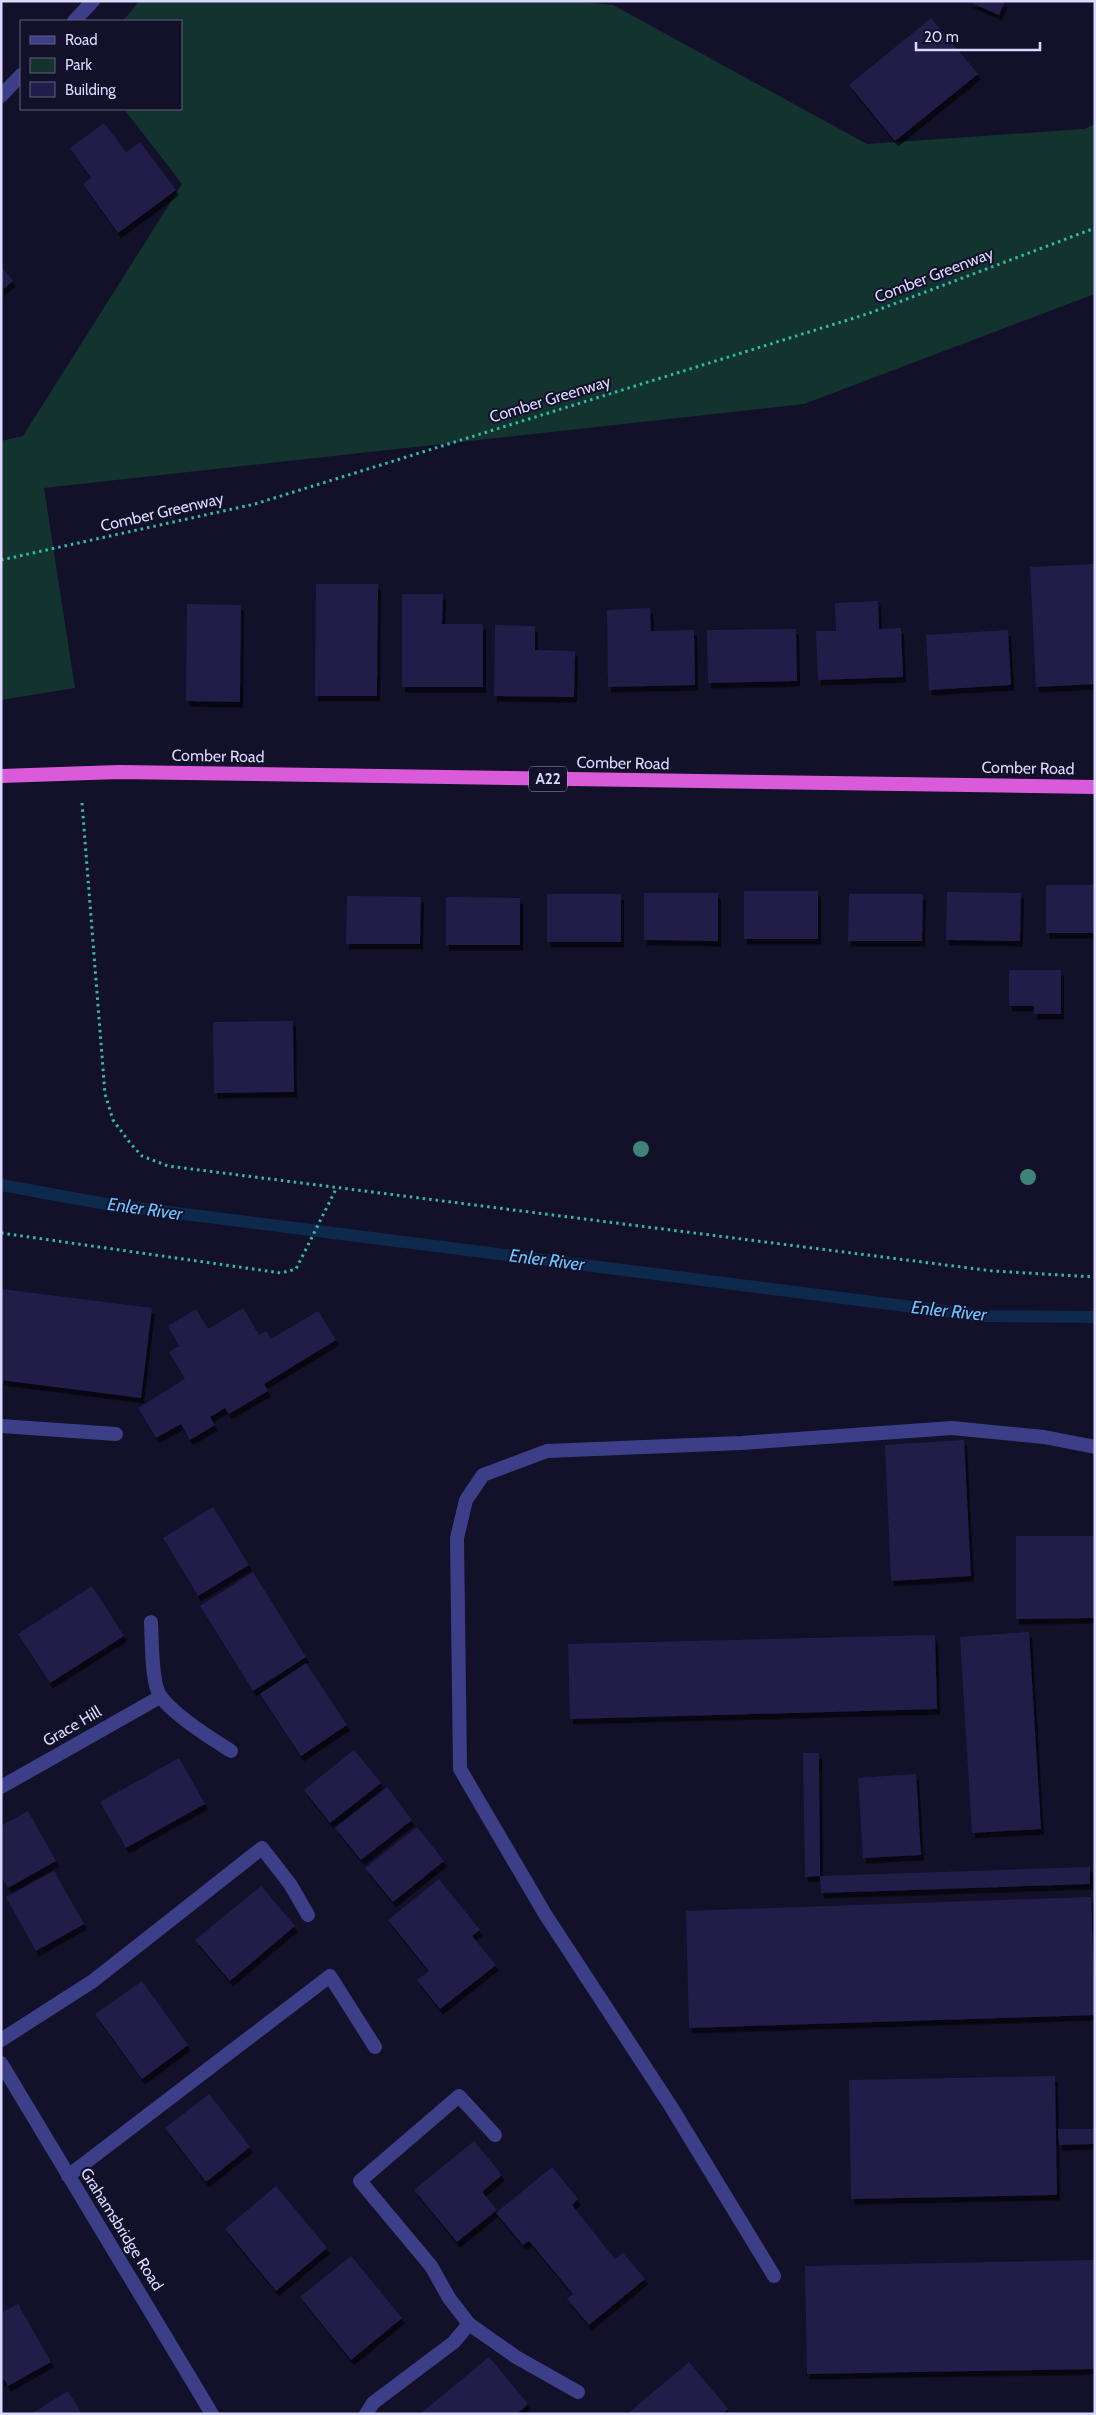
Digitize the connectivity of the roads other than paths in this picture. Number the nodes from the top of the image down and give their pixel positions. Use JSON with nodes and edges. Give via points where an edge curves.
{"nodes":[{"id":1,"x":93,"y":1,"type":"edge"},
{"id":2,"x":75,"y":20,"type":"edge"},
{"id":3,"x":20,"y":76,"type":"edge"},
{"id":4,"x":1,"y":96,"type":"edge"},
{"id":5,"x":1,"y":776,"type":"edge"},
{"id":6,"x":1095,"y":787,"type":"edge"},
{"id":7,"x":1,"y":1426,"type":"edge"},
{"id":8,"x":116,"y":1434,"type":"dead end"},
{"id":9,"x":1095,"y":1446,"type":"edge"},
{"id":10,"x":151,"y":1622,"type":"dead end"},
{"id":11,"x":160,"y":1696,"type":"junction"},
{"id":12,"x":231,"y":1751,"type":"dead end"},
{"id":13,"x":1,"y":1787,"type":"edge"},
{"id":14,"x":308,"y":1915,"type":"dead end"},
{"id":15,"x":1,"y":2040,"type":"edge"},
{"id":16,"x":375,"y":2048,"type":"dead end"},
{"id":17,"x":1,"y":2063,"type":"edge"},
{"id":18,"x":495,"y":2136,"type":"dead end"},
{"id":19,"x":68,"y":2176,"type":"junction"},
{"id":20,"x":774,"y":2276,"type":"dead end"},
{"id":21,"x":469,"y":2324,"type":"junction"},
{"id":22,"x":578,"y":2392,"type":"dead end"},
{"id":23,"x":212,"y":2414,"type":"edge"},
{"id":24,"x":366,"y":2414,"type":"edge"}],
"edges":[{"from":1,"to":2,"type":"street"},
{"from":3,"to":4,"type":"street"},
{"from":5,"to":6,"type":"highway","name":"Comber Road","number":"A22","via":[[79,773]]},
{"from":7,"to":8,"type":"street"},
{"from":9,"to":20,"type":"street","via":[[1044,1437],[952,1428],[547,1451],[483,1475],[466,1500],[457,1538],[460,1769],[545,1914],[670,2106]]},
{"from":10,"to":11,"type":"street","via":[[153,1668]]},
{"from":11,"to":12,"type":"street","via":[[194,1727]]},
{"from":11,"to":13,"type":"street","name":"Grace Hill"},
{"from":14,"to":15,"type":"street","via":[[290,1884],[262,1848],[93,1981]]},
{"from":16,"to":19,"type":"street","via":[[330,1976]]},
{"from":17,"to":19,"type":"street","name":"Grahamsbridge Road"},
{"from":18,"to":21,"type":"street","via":[[459,2096],[360,2181],[431,2266]]},
{"from":19,"to":23,"type":"street","name":"Grahamsbridge Road"},
{"from":21,"to":22,"type":"street","via":[[516,2357]]},
{"from":21,"to":24,"type":"street","via":[[454,2342],[373,2403]]}]}
